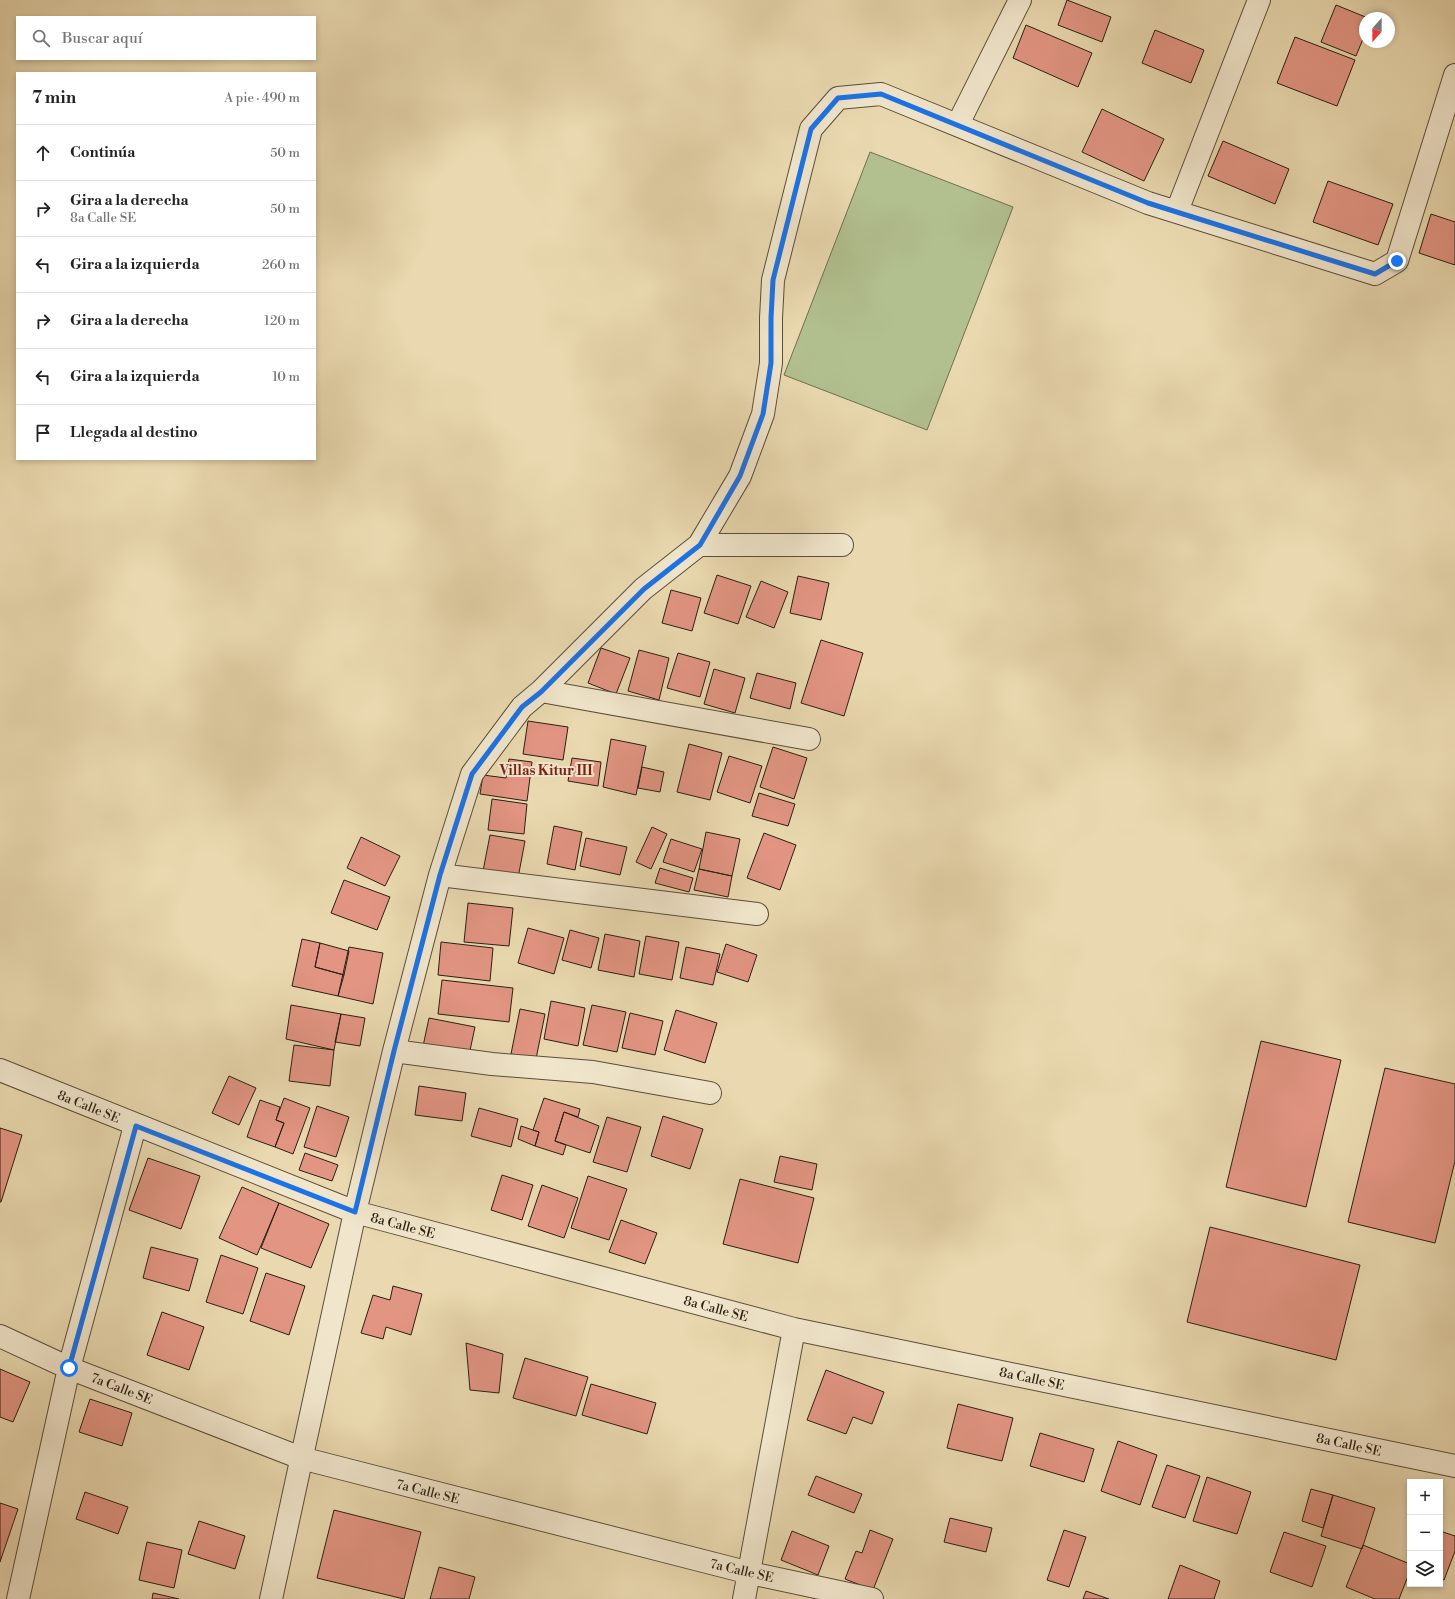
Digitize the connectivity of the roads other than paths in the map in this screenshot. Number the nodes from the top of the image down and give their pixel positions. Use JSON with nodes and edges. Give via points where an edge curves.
{"nodes":[{"id":1,"x":1020,"y":0,"type":"edge"},
{"id":2,"x":1259,"y":0,"type":"edge"},
{"id":3,"x":1455,"y":75,"type":"edge"},
{"id":4,"x":958,"y":124,"type":"junction"},
{"id":5,"x":1177,"y":212,"type":"junction"},
{"id":6,"x":700,"y":545,"type":"junction"},
{"id":7,"x":842,"y":545,"type":"dead end"},
{"id":8,"x":541,"y":692,"type":"junction"},
{"id":9,"x":809,"y":739,"type":"dead end"},
{"id":10,"x":440,"y":875,"type":"junction"},
{"id":11,"x":756,"y":914,"type":"dead end"},
{"id":12,"x":394,"y":1051,"type":"junction"},
{"id":13,"x":0,"y":1070,"type":"edge"},
{"id":14,"x":710,"y":1093,"type":"dead end"},
{"id":15,"x":136,"y":1126,"type":"junction"},
{"id":16,"x":355,"y":1212,"type":"junction"},
{"id":17,"x":794,"y":1329,"type":"junction"},
{"id":18,"x":0,"y":1336,"type":"edge"},
{"id":19,"x":69,"y":1368,"type":"junction"},
{"id":20,"x":301,"y":1458,"type":"junction"},
{"id":21,"x":1455,"y":1466,"type":"edge"},
{"id":22,"x":750,"y":1573,"type":"junction"},
{"id":23,"x":18,"y":1599,"type":"edge"},
{"id":24,"x":271,"y":1599,"type":"edge"},
{"id":25,"x":744,"y":1599,"type":"edge"},
{"id":26,"x":872,"y":1599,"type":"edge"}],
"edges":[{"from":1,"to":4,"type":"street"},
{"from":2,"to":5,"type":"street"},
{"from":3,"to":5,"type":"street","via":[[1397,261],[1375,274]]},
{"from":4,"to":5,"type":"street","via":[[1148,203]]},
{"from":4,"to":6,"type":"street","via":[[881,94],[838,98],[811,129],[773,280],[771,363],[763,414],[740,476]]},
{"from":6,"to":7,"type":"street"},
{"from":6,"to":8,"type":"street","via":[[644,589]]},
{"from":8,"to":9,"type":"street"},
{"from":8,"to":10,"type":"street","via":[[522,707],[472,774]]},
{"from":10,"to":11,"type":"street"},
{"from":10,"to":12,"type":"street"},
{"from":12,"to":14,"type":"street","via":[[492,1064],[593,1072]]},
{"from":12,"to":16,"type":"street"},
{"from":13,"to":15,"type":"street","name":"8a Calle SE"},
{"from":15,"to":16,"type":"street","name":"8a Calle SE"},
{"from":15,"to":19,"type":"street"},
{"from":16,"to":17,"type":"street","name":"8a Calle SE"},
{"from":16,"to":20,"type":"street"},
{"from":17,"to":21,"type":"street","name":"8a Calle SE"},
{"from":17,"to":22,"type":"street"},
{"from":18,"to":19,"type":"street","name":"7a Calle SE"},
{"from":19,"to":20,"type":"street","name":"7a Calle SE"},
{"from":19,"to":23,"type":"street"},
{"from":20,"to":22,"type":"street","name":"7a Calle SE"},
{"from":20,"to":24,"type":"street"},
{"from":22,"to":25,"type":"street"},
{"from":22,"to":26,"type":"street","name":"7a Calle SE"}]}
